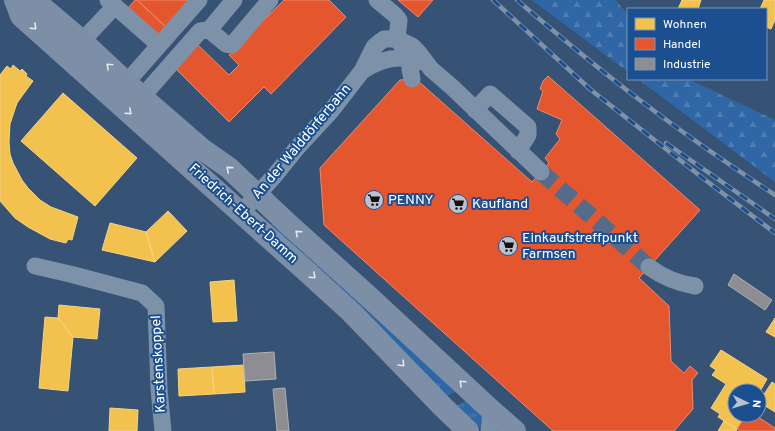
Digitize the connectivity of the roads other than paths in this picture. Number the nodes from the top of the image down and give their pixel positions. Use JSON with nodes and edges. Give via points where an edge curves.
{"nodes":[{"id":1,"x":15,"y":0,"type":"edge"},
{"id":2,"x":33,"y":0,"type":"edge"},
{"id":3,"x":199,"y":0,"type":"edge"},
{"id":4,"x":234,"y":0,"type":"edge"},
{"id":5,"x":270,"y":0,"type":"edge"},
{"id":6,"x":378,"y":0,"type":"edge"},
{"id":7,"x":111,"y":3,"type":"edge"},
{"id":8,"x":209,"y":30,"type":"junction"},
{"id":9,"x":397,"y":39,"type":"junction"},
{"id":10,"x":82,"y":41,"type":"junction"},
{"id":11,"x":159,"y":45,"type":"junction"},
{"id":12,"x":411,"y":59,"type":"junction"},
{"id":13,"x":431,"y":68,"type":"junction"},
{"id":14,"x":362,"y":71,"type":"junction"},
{"id":15,"x":412,"y":79,"type":"dead end"},
{"id":16,"x":134,"y":90,"type":"junction"},
{"id":17,"x":475,"y":110,"type":"junction"},
{"id":18,"x":518,"y":151,"type":"junction"},
{"id":19,"x":541,"y":172,"type":"tunnel mouth"},
{"id":20,"x":257,"y":196,"type":"junction"},
{"id":21,"x":242,"y":213,"type":"junction"},
{"id":22,"x":35,"y":266,"type":"dead end"},
{"id":23,"x":649,"y":267,"type":"tunnel mouth"},
{"id":24,"x":695,"y":286,"type":"dead end"},
{"id":25,"x":490,"y":420,"type":"edge"},
{"id":26,"x":163,"y":431,"type":"edge"},
{"id":27,"x":468,"y":431,"type":"edge"},
{"id":28,"x":515,"y":431,"type":"edge"}],
"edges":[{"from":1,"to":21,"type":"main road","name":"Friedrich-Ebert-Damm","one_way":true,"via":[[22,16]]},
{"from":2,"to":10,"type":"main road","name":"Friedrich-Ebert-Damm"},
{"from":3,"to":11,"type":"street"},
{"from":4,"to":8,"type":"street"},
{"from":5,"to":8,"type":"street","via":[[232,44],[226,44]]},
{"from":6,"to":9,"type":"street","via":[[399,20]]},
{"from":7,"to":10,"type":"street"},
{"from":7,"to":11,"type":"street"},
{"from":8,"to":16,"type":"street","via":[[200,31]]},
{"from":9,"to":12,"type":"street"},
{"from":9,"to":13,"type":"street","name":"An der Walddörferbahn","via":[[412,46]]},
{"from":9,"to":14,"type":"street","name":"An der Walddörferbahn","via":[[384,39],[374,47]]},
{"from":16,"to":10,"type":"main road","name":"Friedrich-Ebert-Damm","one_way":true},
{"from":11,"to":16,"type":"street"},
{"from":12,"to":13,"type":"street","name":"An der Walddörferbahn"},
{"from":12,"to":14,"type":"street","name":"An der Walddörferbahn","via":[[383,60]]},
{"from":12,"to":15,"type":"street"},
{"from":13,"to":17,"type":"street","name":"An der Walddörferbahn"},
{"from":14,"to":20,"type":"street","name":"An der Walddörferbahn"},
{"from":20,"to":16,"type":"main road","name":"Friedrich-Ebert-Damm","one_way":true,"via":[[229,168],[202,149]]},
{"from":17,"to":18,"type":"street","name":"An der Walddörferbahn"},
{"from":17,"to":18,"type":"street","via":[[490,94],[528,127],[528,135]]},
{"from":18,"to":19,"type":"street","name":"An der Walddörferbahn"},
{"from":20,"to":21,"type":"street","name":"An der Walddörferbahn"},
{"from":25,"to":20,"type":"main road","name":"Friedrich-Ebert-Damm","one_way":true,"via":[[368,296]]},
{"from":21,"to":27,"type":"main road","name":"Friedrich-Ebert-Damm","one_way":true,"via":[[351,312]]},
{"from":22,"to":26,"type":"street","name":"Karstenskoppel","via":[[142,293],[156,306]]},
{"from":23,"to":24,"type":"street","via":[[669,279]]},
{"from":25,"to":28,"type":"main road","name":"Friedrich-Ebert-Damm"}]}
